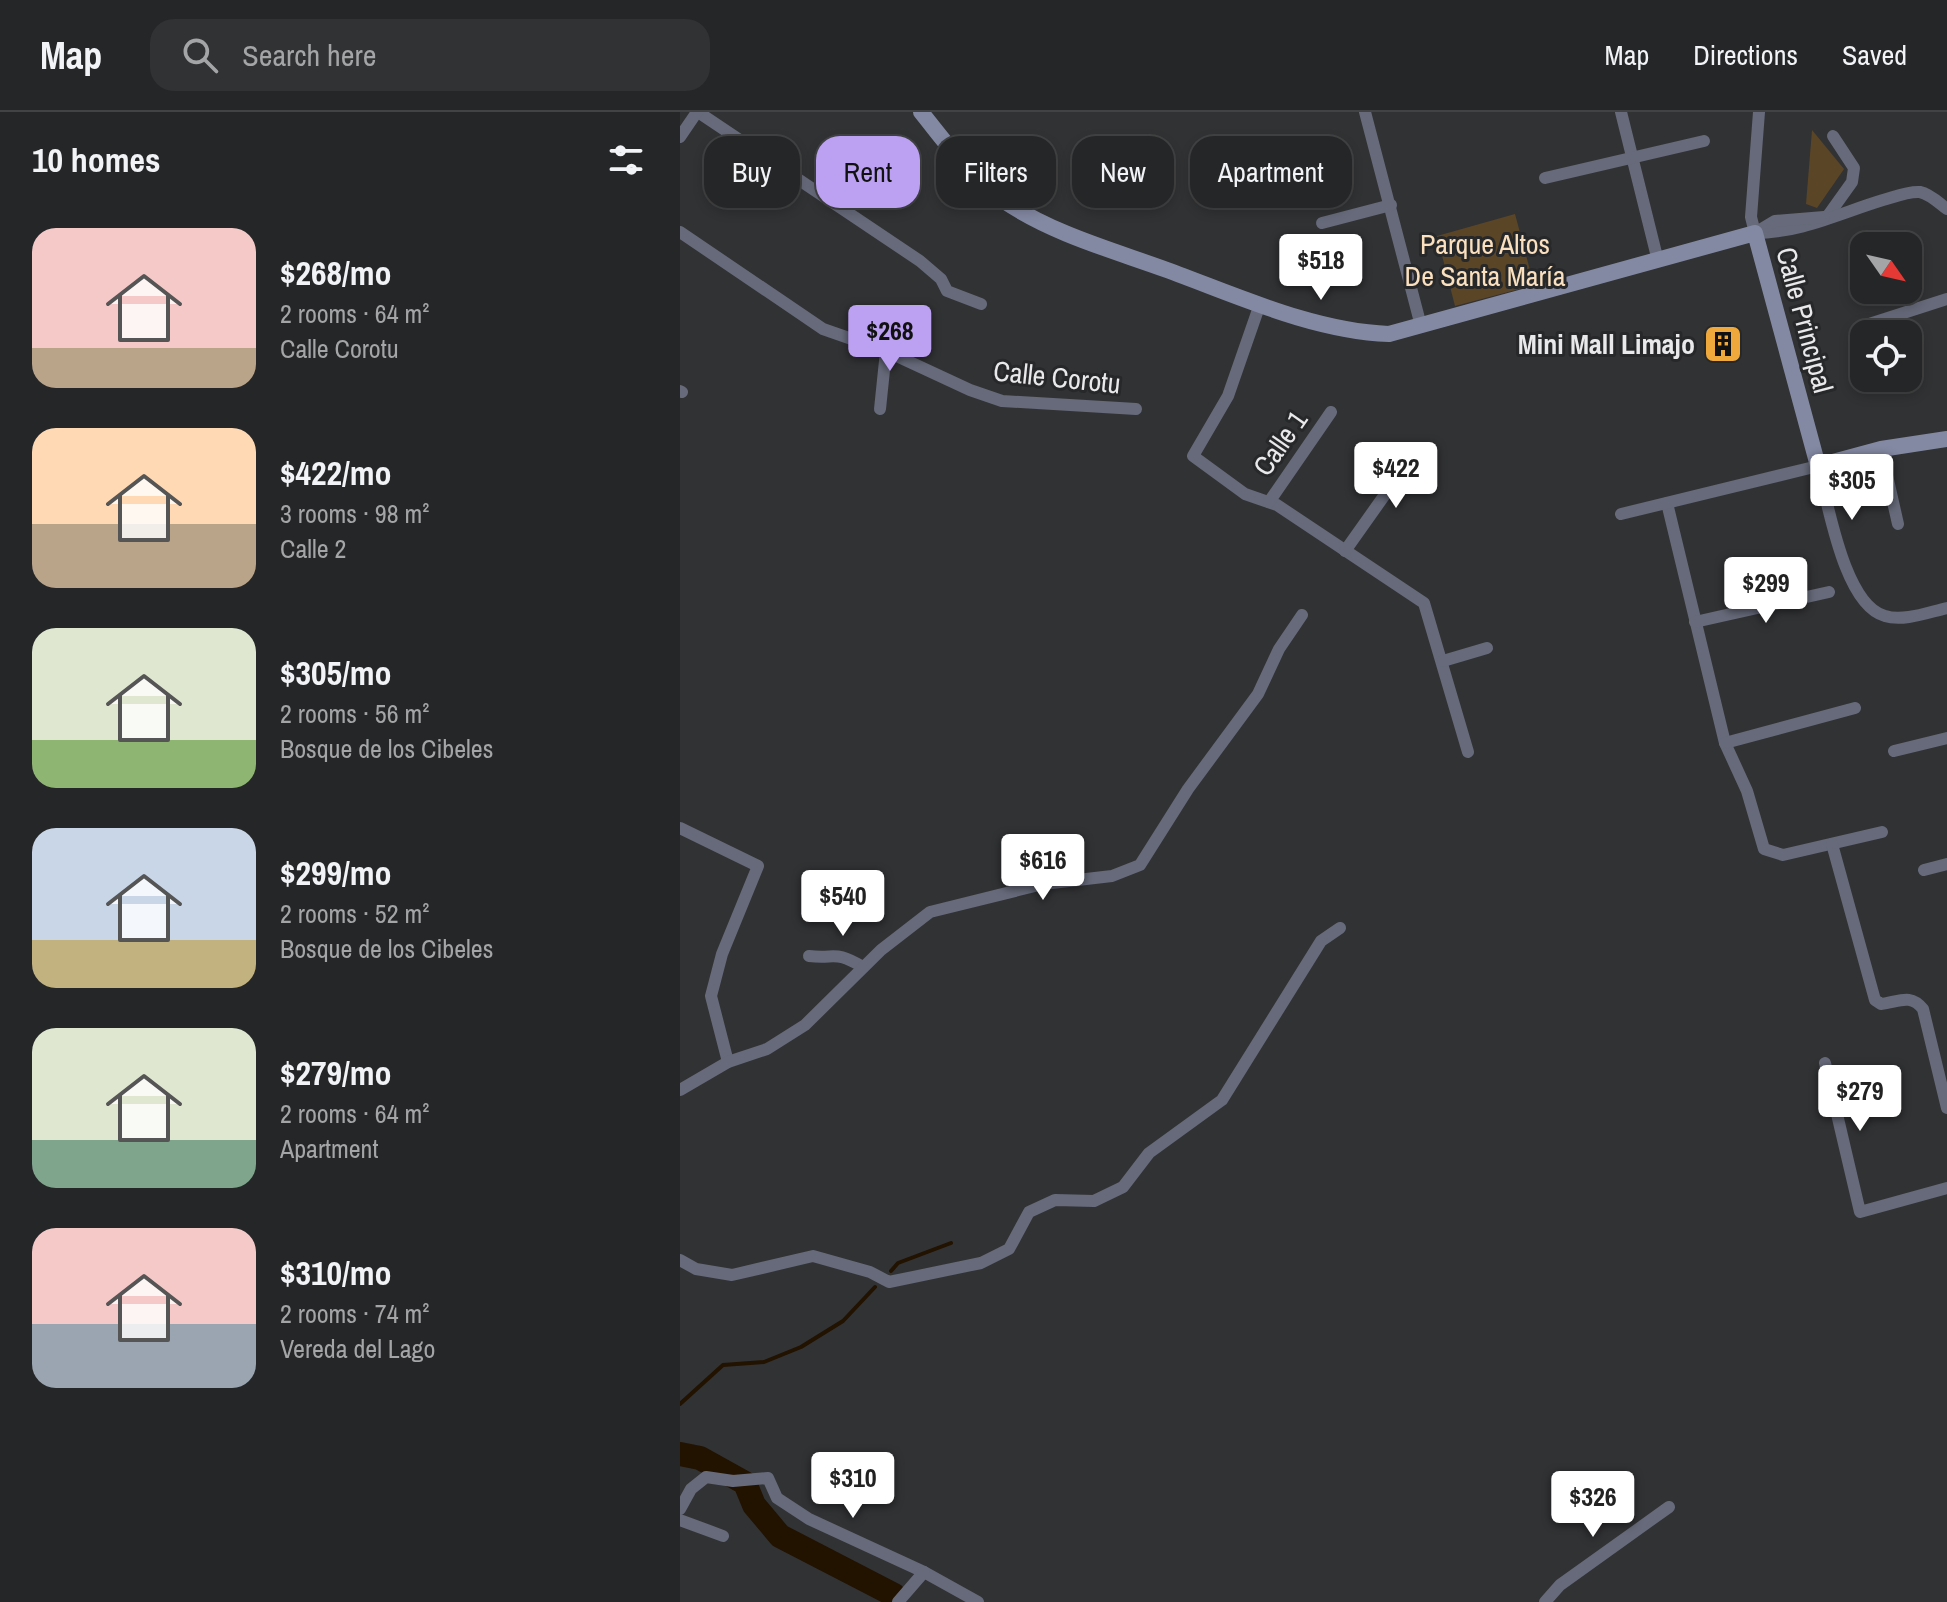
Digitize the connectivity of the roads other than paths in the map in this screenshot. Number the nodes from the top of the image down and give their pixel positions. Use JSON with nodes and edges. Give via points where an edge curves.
{"nodes":[{"id":1,"x":697,"y":112,"type":"edge"},
{"id":2,"x":921,"y":112,"type":"edge"},
{"id":3,"x":1365,"y":112,"type":"edge"},
{"id":4,"x":1621,"y":112,"type":"edge"},
{"id":5,"x":1759,"y":112,"type":"edge"},
{"id":6,"x":1833,"y":136,"type":"dead end"},
{"id":7,"x":680,"y":137,"type":"edge"},
{"id":8,"x":1704,"y":141,"type":"dead end"},
{"id":9,"x":1632,"y":158,"type":"junction"},
{"id":10,"x":1545,"y":178,"type":"dead end"},
{"id":11,"x":1391,"y":205,"type":"junction"},
{"id":12,"x":1947,"y":209,"type":"edge"},
{"id":13,"x":1827,"y":217,"type":"junction"},
{"id":14,"x":1322,"y":223,"type":"dead end"},
{"id":15,"x":680,"y":232,"type":"edge"},
{"id":16,"x":1755,"y":233,"type":"junction"},
{"id":17,"x":1657,"y":257,"type":"junction"},
{"id":18,"x":1947,"y":299,"type":"edge"},
{"id":19,"x":981,"y":304,"type":"dead end"},
{"id":20,"x":1260,"y":304,"type":"junction"},
{"id":21,"x":1882,"y":320,"type":"edge"},
{"id":22,"x":1421,"y":326,"type":"junction"},
{"id":23,"x":886,"y":351,"type":"junction"},
{"id":24,"x":880,"y":409,"type":"dead end"},
{"id":25,"x":1136,"y":409,"type":"dead end"},
{"id":26,"x":1331,"y":412,"type":"dead end"},
{"id":27,"x":1947,"y":439,"type":"edge"},
{"id":28,"x":1418,"y":448,"type":"dead end"},
{"id":29,"x":1881,"y":449,"type":"junction"},
{"id":30,"x":1818,"y":466,"type":"junction"},
{"id":31,"x":1269,"y":502,"type":"junction"},
{"id":32,"x":1667,"y":503,"type":"junction"},
{"id":33,"x":1621,"y":514,"type":"dead end"},
{"id":34,"x":1898,"y":524,"type":"dead end"},
{"id":35,"x":1345,"y":551,"type":"junction"},
{"id":36,"x":1829,"y":592,"type":"dead end"},
{"id":37,"x":1947,"y":608,"type":"edge"},
{"id":38,"x":1302,"y":615,"type":"dead end"},
{"id":39,"x":1695,"y":622,"type":"junction"},
{"id":40,"x":1487,"y":648,"type":"dead end"},
{"id":41,"x":1443,"y":661,"type":"junction"},
{"id":42,"x":1855,"y":708,"type":"dead end"},
{"id":43,"x":1947,"y":738,"type":"edge"},
{"id":44,"x":1725,"y":743,"type":"junction"},
{"id":45,"x":1894,"y":751,"type":"dead end"},
{"id":46,"x":1468,"y":752,"type":"dead end"},
{"id":47,"x":680,"y":828,"type":"edge"},
{"id":48,"x":1882,"y":832,"type":"dead end"},
{"id":49,"x":1832,"y":844,"type":"junction"},
{"id":50,"x":1947,"y":864,"type":"edge"},
{"id":51,"x":1924,"y":870,"type":"dead end"},
{"id":52,"x":1340,"y":928,"type":"dead end"},
{"id":53,"x":809,"y":956,"type":"dead end"},
{"id":54,"x":863,"y":967,"type":"junction"},
{"id":55,"x":728,"y":1062,"type":"junction"},
{"id":56,"x":1825,"y":1063,"type":"dead end"},
{"id":57,"x":680,"y":1090,"type":"edge"},
{"id":58,"x":1947,"y":1108,"type":"edge"},
{"id":59,"x":1947,"y":1188,"type":"edge"},
{"id":60,"x":680,"y":1260,"type":"edge"},
{"id":61,"x":1669,"y":1507,"type":"dead end"},
{"id":62,"x":680,"y":1509,"type":"edge"},
{"id":63,"x":680,"y":1520,"type":"edge"},
{"id":64,"x":723,"y":1536,"type":"dead end"},
{"id":65,"x":924,"y":1572,"type":"junction"},
{"id":66,"x":898,"y":1602,"type":"edge"},
{"id":67,"x":978,"y":1602,"type":"edge"},
{"id":68,"x":1545,"y":1602,"type":"edge"}],
"edges":[{"from":1,"to":7,"type":"street"},
{"from":1,"to":19,"type":"street","via":[[920,261],[947,291]]},
{"from":2,"to":20,"type":"street","name":"Calle Principal","via":[[963,164],[1003,200],[1040,221]]},
{"from":3,"to":11,"type":"street"},
{"from":4,"to":9,"type":"street"},
{"from":5,"to":16,"type":"street","via":[[1751,217]]},
{"from":6,"to":13,"type":"street","via":[[1854,168],[1852,182]]},
{"from":8,"to":9,"type":"street"},
{"from":9,"to":10,"type":"street"},
{"from":9,"to":17,"type":"street"},
{"from":11,"to":14,"type":"street"},
{"from":11,"to":22,"type":"street"},
{"from":12,"to":13,"type":"street","via":[[1928,195],[1910,193]]},
{"from":13,"to":16,"type":"street","via":[[1775,221]]},
{"from":15,"to":23,"type":"street","name":"Calle Corotu","via":[[823,329]]},
{"from":16,"to":17,"type":"street","name":"Calle Principal"},
{"from":16,"to":30,"type":"street","name":"Calle Principal"},
{"from":17,"to":22,"type":"street","name":"Calle Principal"},
{"from":18,"to":21,"type":"street"},
{"from":20,"to":22,"type":"street","name":"Calle Principal","via":[[1352,333],[1389,334]]},
{"from":20,"to":31,"type":"street","via":[[1228,396],[1193,456],[1245,494]]},
{"from":23,"to":24,"type":"street"},
{"from":23,"to":25,"type":"street","name":"Calle Corotu","via":[[1002,401]]},
{"from":26,"to":31,"type":"street","name":"Calle 1"},
{"from":27,"to":29,"type":"street"},
{"from":28,"to":35,"type":"street"},
{"from":29,"to":30,"type":"street"},
{"from":29,"to":34,"type":"street"},
{"from":30,"to":32,"type":"street"},
{"from":30,"to":37,"type":"street","via":[[1844,565],[1868,607],[1886,617]]},
{"from":31,"to":35,"type":"street"},
{"from":32,"to":33,"type":"street"},
{"from":32,"to":39,"type":"street"},
{"from":35,"to":41,"type":"street","via":[[1424,603]]},
{"from":36,"to":39,"type":"street"},
{"from":38,"to":54,"type":"street","via":[[1258,694],[1140,865],[1112,876],[1043,884],[930,912]]},
{"from":39,"to":44,"type":"street"},
{"from":40,"to":41,"type":"street"},
{"from":41,"to":46,"type":"street"},
{"from":42,"to":44,"type":"street"},
{"from":43,"to":45,"type":"street"},
{"from":44,"to":49,"type":"street","via":[[1747,791],[1764,849],[1783,855]]},
{"from":47,"to":55,"type":"street","via":[[758,866],[711,996]]},
{"from":48,"to":49,"type":"street"},
{"from":49,"to":58,"type":"street","via":[[1875,1000],[1881,1004],[1908,998],[1923,1009]]},
{"from":50,"to":51,"type":"street"},
{"from":52,"to":60,"type":"street","via":[[1321,941],[1222,1100],[1149,1153],[1123,1187],[1094,1201],[1055,1200],[1029,1212],[1009,1249],[981,1263],[889,1282],[813,1256],[732,1275],[696,1269]]},
{"from":53,"to":54,"type":"street","via":[[837,955]]},
{"from":54,"to":55,"type":"street","via":[[805,1025],[767,1049]]},
{"from":55,"to":57,"type":"street"},
{"from":56,"to":59,"type":"street","via":[[1860,1212]]},
{"from":61,"to":68,"type":"street","via":[[1560,1585]]},
{"from":62,"to":65,"type":"street","via":[[691,1489],[706,1477],[768,1478],[777,1498],[809,1519]]},
{"from":63,"to":64,"type":"street"},
{"from":65,"to":66,"type":"street"},
{"from":65,"to":67,"type":"street"}]}
